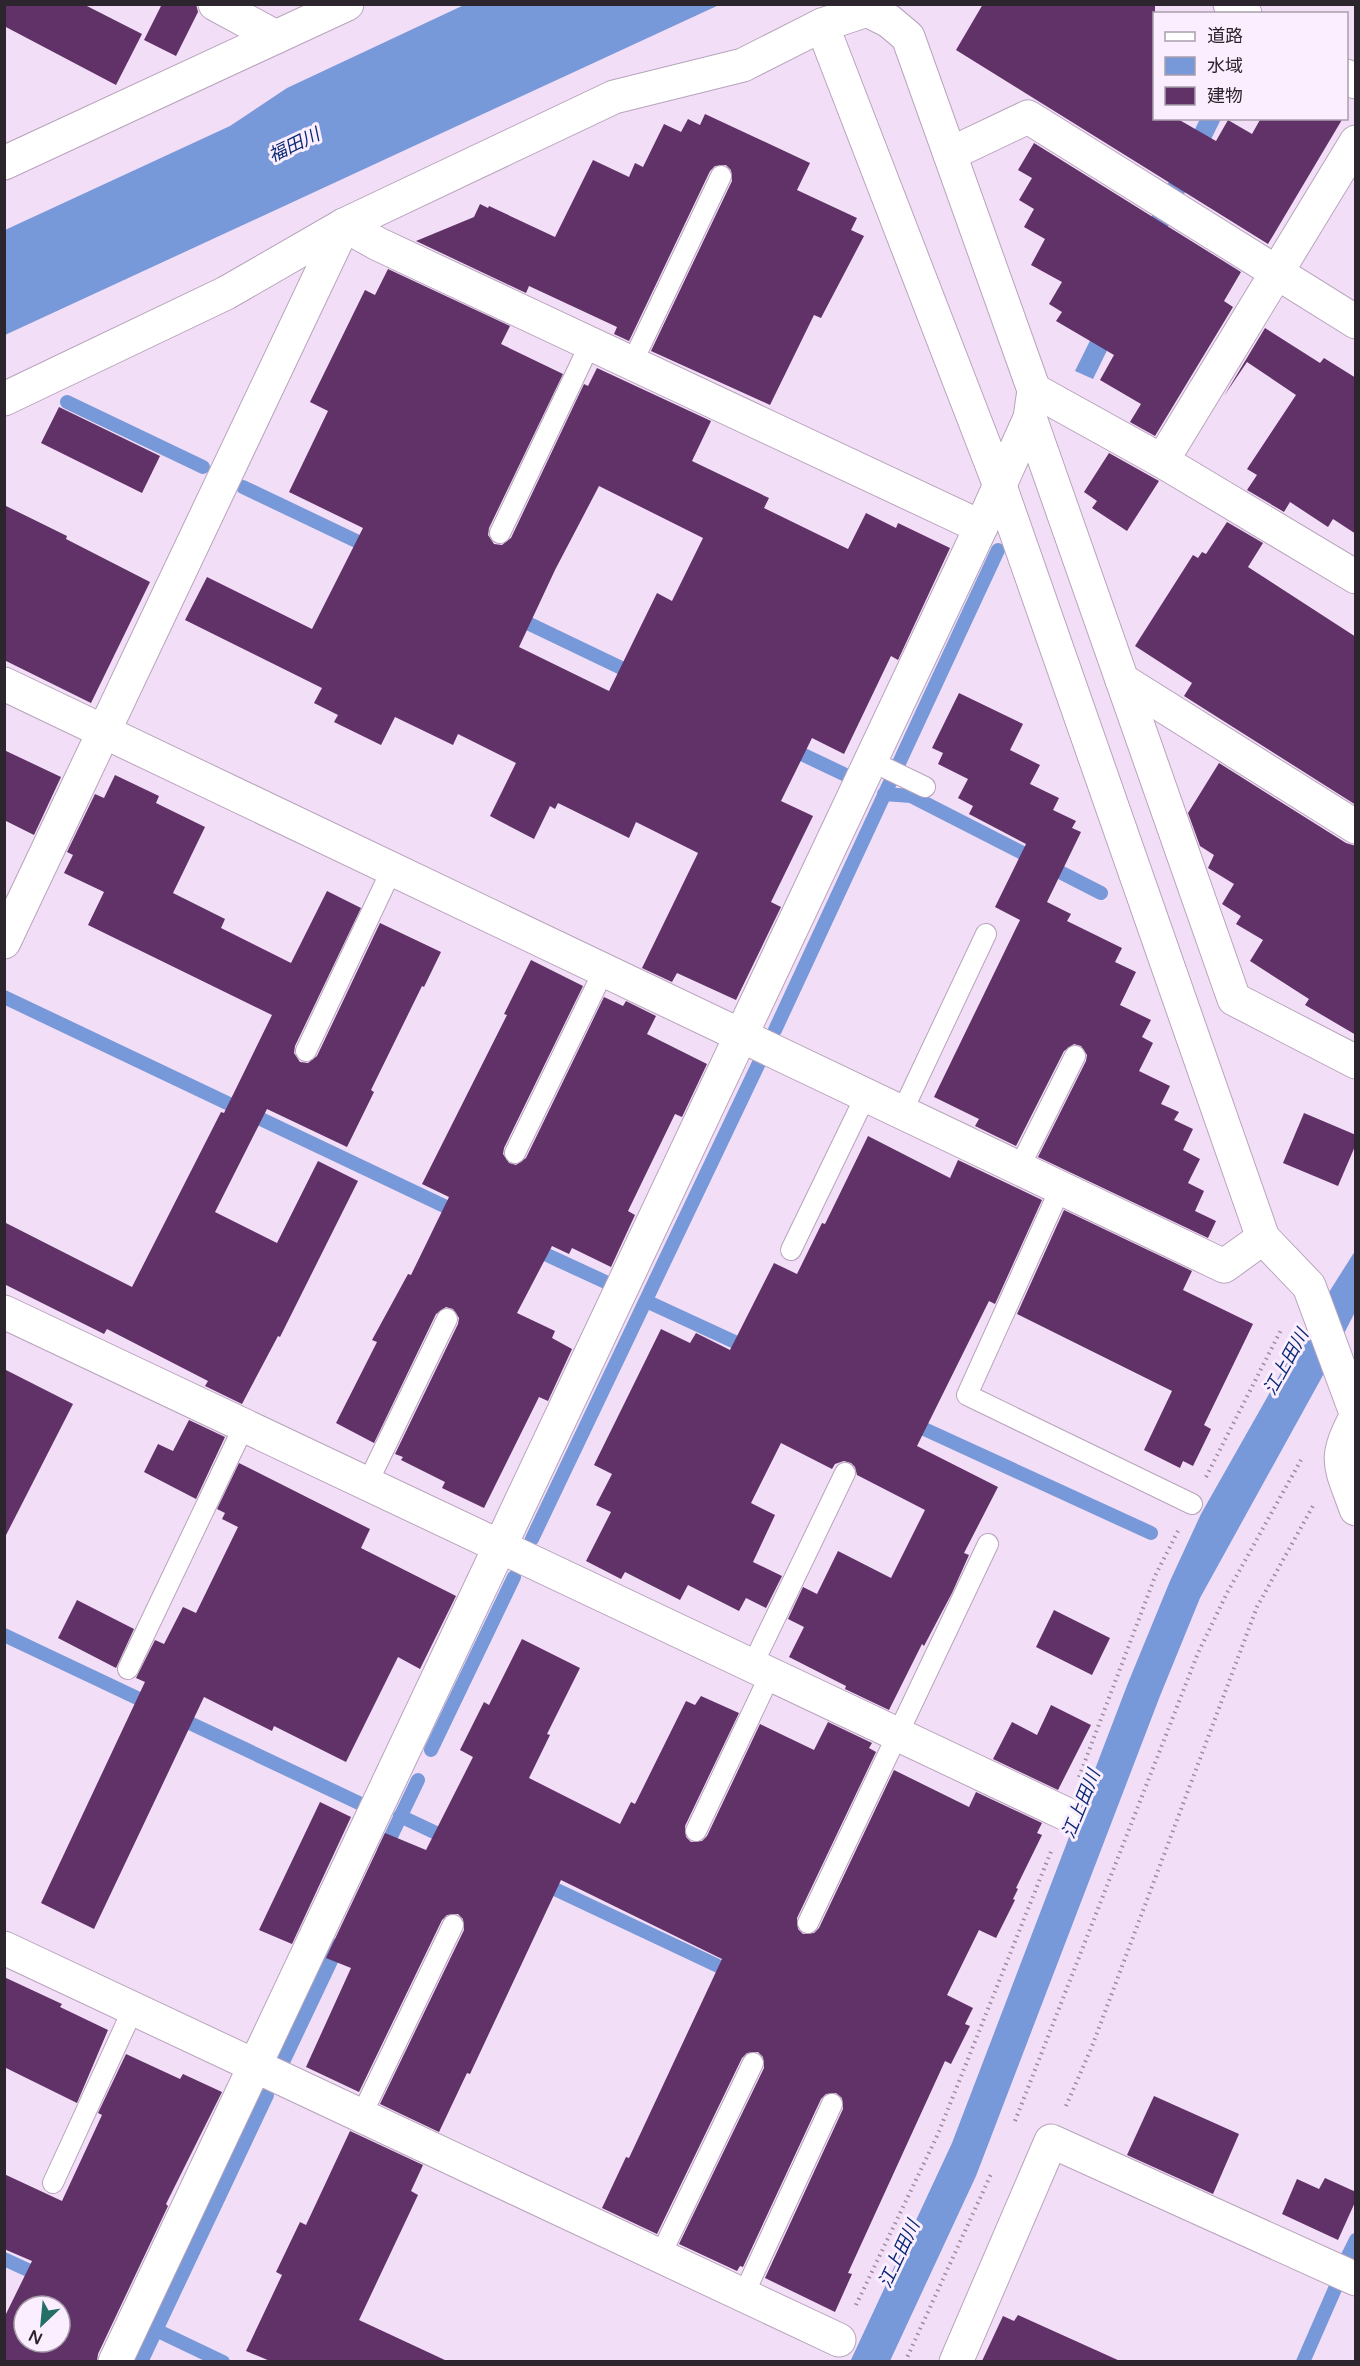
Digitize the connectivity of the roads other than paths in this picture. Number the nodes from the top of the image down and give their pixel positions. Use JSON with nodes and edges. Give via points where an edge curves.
{"nodes":[{"id":1,"x":215,"y":4,"type":"edge"},
{"id":2,"x":347,"y":4,"type":"edge"},
{"id":3,"x":897,"y":13,"type":"edge"},
{"id":4,"x":822,"y":25,"type":"junction"},
{"id":5,"x":276,"y":37,"type":"junction"},
{"id":6,"x":1356,"y":142,"type":"edge"},
{"id":7,"x":950,"y":154,"type":"junction"},
{"id":8,"x":4,"y":163,"type":"edge"},
{"id":9,"x":721,"y":176,"type":"dead end"},
{"id":10,"x":344,"y":225,"type":"junction"},
{"id":11,"x":1276,"y":273,"type":"junction"},
{"id":12,"x":1356,"y":322,"type":"edge"},
{"id":13,"x":590,"y":344,"type":"junction"},
{"id":14,"x":632,"y":363,"type":"junction"},
{"id":15,"x":4,"y":399,"type":"edge"},
{"id":16,"x":1032,"y":404,"type":"junction"},
{"id":17,"x":1162,"y":460,"type":"junction"},
{"id":18,"x":1000,"y":486,"type":"junction"},
{"id":19,"x":981,"y":526,"type":"junction"},
{"id":20,"x":501,"y":533,"type":"dead end"},
{"id":21,"x":1356,"y":577,"type":"edge"},
{"id":22,"x":1122,"y":680,"type":"junction"},
{"id":23,"x":4,"y":684,"type":"edge"},
{"id":24,"x":104,"y":732,"type":"junction"},
{"id":25,"x":877,"y":764,"type":"junction"},
{"id":26,"x":925,"y":788,"type":"dead end"},
{"id":27,"x":1356,"y":827,"type":"edge"},
{"id":28,"x":392,"y":869,"type":"junction"},
{"id":29,"x":12,"y":908,"type":"edge"},
{"id":30,"x":986,"y":933,"type":"dead end"},
{"id":31,"x":4,"y":942,"type":"edge"},
{"id":32,"x":604,"y":970,"type":"junction"},
{"id":33,"x":741,"y":1035,"type":"junction"},
{"id":34,"x":306,"y":1051,"type":"dead end"},
{"id":35,"x":1075,"y":1056,"type":"dead end"},
{"id":36,"x":1356,"y":1062,"type":"edge"},
{"id":37,"x":866,"y":1095,"type":"junction"},
{"id":38,"x":902,"y":1112,"type":"junction"},
{"id":39,"x":515,"y":1154,"type":"dead end"},
{"id":40,"x":1019,"y":1168,"type":"junction"},
{"id":41,"x":1061,"y":1187,"type":"junction"},
{"id":42,"x":1263,"y":1238,"type":"junction"},
{"id":43,"x":791,"y":1250,"type":"dead end"},
{"id":44,"x":4,"y":1312,"type":"edge"},
{"id":45,"x":447,"y":1319,"type":"dead end"},
{"id":46,"x":1352,"y":1404,"type":"edge"},
{"id":47,"x":244,"y":1426,"type":"junction"},
{"id":48,"x":845,"y":1473,"type":"dead end"},
{"id":49,"x":367,"y":1484,"type":"junction"},
{"id":50,"x":1192,"y":1504,"type":"dead end"},
{"id":51,"x":1356,"y":1509,"type":"edge"},
{"id":52,"x":988,"y":1544,"type":"dead end"},
{"id":53,"x":500,"y":1546,"type":"junction"},
{"id":54,"x":128,"y":1669,"type":"dead end"},
{"id":55,"x":761,"y":1670,"type":"junction"},
{"id":56,"x":896,"y":1734,"type":"junction"},
{"id":57,"x":1066,"y":1814,"type":"dead end"},
{"id":58,"x":696,"y":1831,"type":"dead end"},
{"id":59,"x":808,"y":1923,"type":"dead end"},
{"id":60,"x":453,"y":1925,"type":"dead end"},
{"id":61,"x":4,"y":1948,"type":"edge"},
{"id":62,"x":134,"y":2009,"type":"junction"},
{"id":63,"x":753,"y":2063,"type":"dead end"},
{"id":64,"x":254,"y":2066,"type":"junction"},
{"id":65,"x":832,"y":2104,"type":"dead end"},
{"id":66,"x":361,"y":2115,"type":"junction"},
{"id":67,"x":53,"y":2183,"type":"dead end"},
{"id":68,"x":660,"y":2256,"type":"junction"},
{"id":69,"x":1356,"y":2279,"type":"edge"},
{"id":70,"x":743,"y":2295,"type":"junction"},
{"id":71,"x":839,"y":2340,"type":"dead end"},
{"id":72,"x":115,"y":2361,"type":"edge"},
{"id":73,"x":956,"y":2361,"type":"edge"}],
"edges":[{"from":1,"to":5,"type":"street"},
{"from":2,"to":5,"type":"street"},
{"from":3,"to":4,"type":"street","via":[[867,10]]},
{"from":3,"to":7,"type":"street"},
{"from":4,"to":10,"type":"street","via":[[743,65],[614,98]]},
{"from":4,"to":18,"type":"street"},
{"from":5,"to":8,"type":"street"},
{"from":6,"to":11,"type":"street"},
{"from":7,"to":11,"type":"street","via":[[1029,117]]},
{"from":7,"to":16,"type":"street"},
{"from":9,"to":14,"type":"lane"},
{"from":10,"to":13,"type":"street"},
{"from":10,"to":15,"type":"street","via":[[226,293]]},
{"from":10,"to":24,"type":"street"},
{"from":11,"to":12,"type":"street"},
{"from":11,"to":17,"type":"street"},
{"from":13,"to":14,"type":"street"},
{"from":13,"to":20,"type":"lane"},
{"from":14,"to":19,"type":"street"},
{"from":16,"to":17,"type":"street"},
{"from":16,"to":18,"type":"street"},
{"from":16,"to":22,"type":"street"},
{"from":17,"to":21,"type":"street"},
{"from":18,"to":19,"type":"street"},
{"from":18,"to":42,"type":"street"},
{"from":19,"to":25,"type":"street"},
{"from":22,"to":27,"type":"street"},
{"from":22,"to":36,"type":"street","via":[[1234,999]]},
{"from":23,"to":24,"type":"street"},
{"from":24,"to":28,"type":"street"},
{"from":24,"to":29,"type":"street"},
{"from":25,"to":26,"type":"lane"},
{"from":25,"to":33,"type":"street"},
{"from":28,"to":32,"type":"street"},
{"from":28,"to":34,"type":"lane"},
{"from":29,"to":31,"type":"street"},
{"from":30,"to":38,"type":"lane"},
{"from":32,"to":33,"type":"street"},
{"from":32,"to":39,"type":"lane"},
{"from":33,"to":37,"type":"street"},
{"from":33,"to":53,"type":"street"},
{"from":35,"to":40,"type":"lane"},
{"from":37,"to":38,"type":"street"},
{"from":37,"to":43,"type":"lane"},
{"from":38,"to":40,"type":"street"},
{"from":40,"to":41,"type":"street"},
{"from":41,"to":42,"type":"street","via":[[1224,1266]]},
{"from":41,"to":50,"type":"lane","via":[[967,1395]]},
{"from":42,"to":46,"type":"street","via":[[1309,1286]]},
{"from":44,"to":47,"type":"street"},
{"from":45,"to":49,"type":"lane"},
{"from":46,"to":51,"type":"street","via":[[1339,1461]]},
{"from":47,"to":49,"type":"street"},
{"from":47,"to":54,"type":"lane"},
{"from":48,"to":55,"type":"lane"},
{"from":49,"to":53,"type":"street"},
{"from":52,"to":56,"type":"lane"},
{"from":53,"to":55,"type":"street"},
{"from":53,"to":64,"type":"street"},
{"from":55,"to":56,"type":"street"},
{"from":55,"to":58,"type":"lane"},
{"from":56,"to":57,"type":"street"},
{"from":56,"to":59,"type":"lane"},
{"from":60,"to":66,"type":"lane"},
{"from":61,"to":62,"type":"street"},
{"from":62,"to":64,"type":"street"},
{"from":62,"to":67,"type":"lane"},
{"from":63,"to":68,"type":"lane"},
{"from":64,"to":66,"type":"street"},
{"from":64,"to":72,"type":"street"},
{"from":65,"to":70,"type":"lane"},
{"from":66,"to":68,"type":"street"},
{"from":68,"to":70,"type":"street"},
{"from":69,"to":73,"type":"street","via":[[1051,2141]]},
{"from":70,"to":71,"type":"street"}]}
